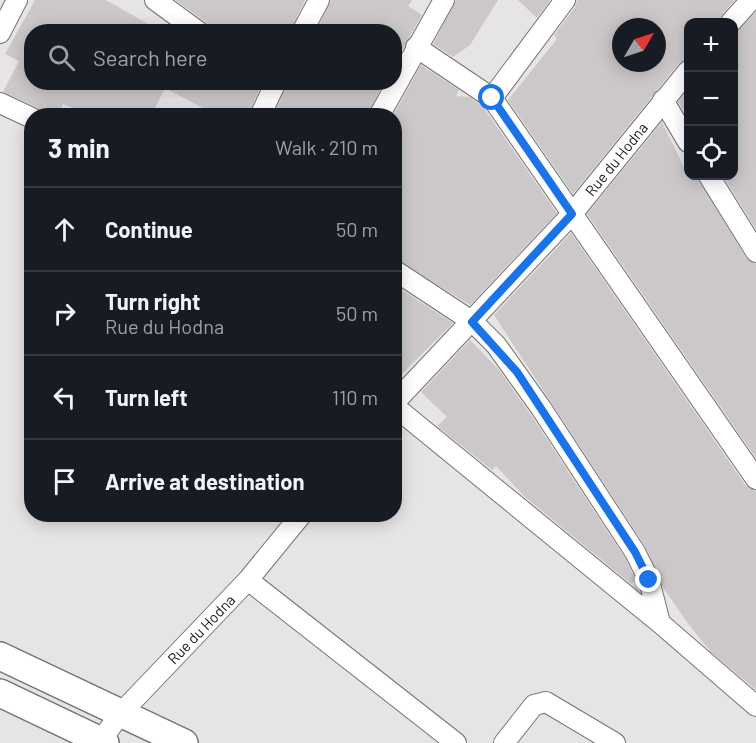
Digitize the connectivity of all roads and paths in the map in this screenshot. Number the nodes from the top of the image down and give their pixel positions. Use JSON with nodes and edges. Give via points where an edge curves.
{"nodes":[{"id":1,"x":16,"y":0,"type":"edge"},
{"id":2,"x":155,"y":0,"type":"edge"},
{"id":3,"x":319,"y":0,"type":"edge"},
{"id":4,"x":444,"y":0,"type":"edge"},
{"id":5,"x":566,"y":0,"type":"edge"},
{"id":6,"x":751,"y":0,"type":"edge"},
{"id":7,"x":735,"y":18,"type":"edge"},
{"id":8,"x":188,"y":24,"type":"edge"},
{"id":9,"x":306,"y":24,"type":"edge"},
{"id":10,"x":0,"y":33,"type":"edge"},
{"id":11,"x":416,"y":48,"type":"junction"},
{"id":12,"x":687,"y":72,"type":"edge"},
{"id":13,"x":402,"y":74,"type":"edge"},
{"id":14,"x":272,"y":90,"type":"edge"},
{"id":15,"x":393,"y":90,"type":"edge"},
{"id":16,"x":492,"y":98,"type":"junction"},
{"id":17,"x":663,"y":100,"type":"junction"},
{"id":18,"x":0,"y":103,"type":"edge"},
{"id":19,"x":264,"y":108,"type":"edge"},
{"id":20,"x":383,"y":108,"type":"edge"},
{"id":21,"x":24,"y":114,"type":"edge"},
{"id":22,"x":684,"y":135,"type":"edge"},
{"id":23,"x":711,"y":180,"type":"edge"},
{"id":24,"x":572,"y":214,"type":"junction"},
{"id":25,"x":756,"y":252,"type":"edge"},
{"id":26,"x":402,"y":275,"type":"edge"},
{"id":27,"x":472,"y":322,"type":"junction"},
{"id":28,"x":402,"y":396,"type":"edge"},
{"id":29,"x":402,"y":411,"type":"edge"},
{"id":30,"x":756,"y":479,"type":"edge"},
{"id":31,"x":295,"y":522,"type":"edge"},
{"id":32,"x":248,"y":580,"type":"junction"},
{"id":33,"x":660,"y":623,"type":"junction"},
{"id":34,"x":0,"y":656,"type":"edge"},
{"id":35,"x":0,"y":693,"type":"edge"},
{"id":36,"x":756,"y":706,"type":"edge"},
{"id":37,"x":121,"y":713,"type":"junction"},
{"id":38,"x":102,"y":742,"type":"edge"},
{"id":39,"x":184,"y":743,"type":"edge"},
{"id":40,"x":456,"y":743,"type":"edge"},
{"id":41,"x":504,"y":743,"type":"edge"},
{"id":42,"x":615,"y":743,"type":"edge"}],
"edges":[{"from":1,"to":10,"type":"street"},
{"from":2,"to":8,"type":"street"},
{"from":3,"to":9,"type":"street"},
{"from":4,"to":11,"type":"street"},
{"from":5,"to":16,"type":"street"},
{"from":6,"to":7,"type":"street"},
{"from":11,"to":13,"type":"street"},
{"from":11,"to":16,"type":"street"},
{"from":12,"to":17,"type":"street","name":"Rue du Hodna"},
{"from":14,"to":19,"type":"street"},
{"from":15,"to":20,"type":"street"},
{"from":16,"to":24,"type":"street"},
{"from":17,"to":22,"type":"street"},
{"from":17,"to":24,"type":"street","name":"Rue du Hodna"},
{"from":18,"to":21,"type":"street"},
{"from":23,"to":25,"type":"street"},
{"from":24,"to":27,"type":"street","name":"Rue du Hodna"},
{"from":24,"to":30,"type":"street"},
{"from":26,"to":27,"type":"street"},
{"from":27,"to":28,"type":"street","name":"Rue du Hodna"},
{"from":27,"to":33,"type":"street","via":[[517,372],[635,552],[649,580]]},
{"from":29,"to":33,"type":"street"},
{"from":31,"to":32,"type":"street","name":"Rue du Hodna"},
{"from":32,"to":37,"type":"street","name":"Rue du Hodna"},
{"from":32,"to":40,"type":"street"},
{"from":33,"to":36,"type":"street"},
{"from":34,"to":37,"type":"main road"},
{"from":35,"to":38,"type":"main road"},
{"from":37,"to":38,"type":"street","name":"Rue du Hodna"},
{"from":37,"to":39,"type":"main road"},
{"from":41,"to":42,"type":"street","via":[[540,702]]}]}
